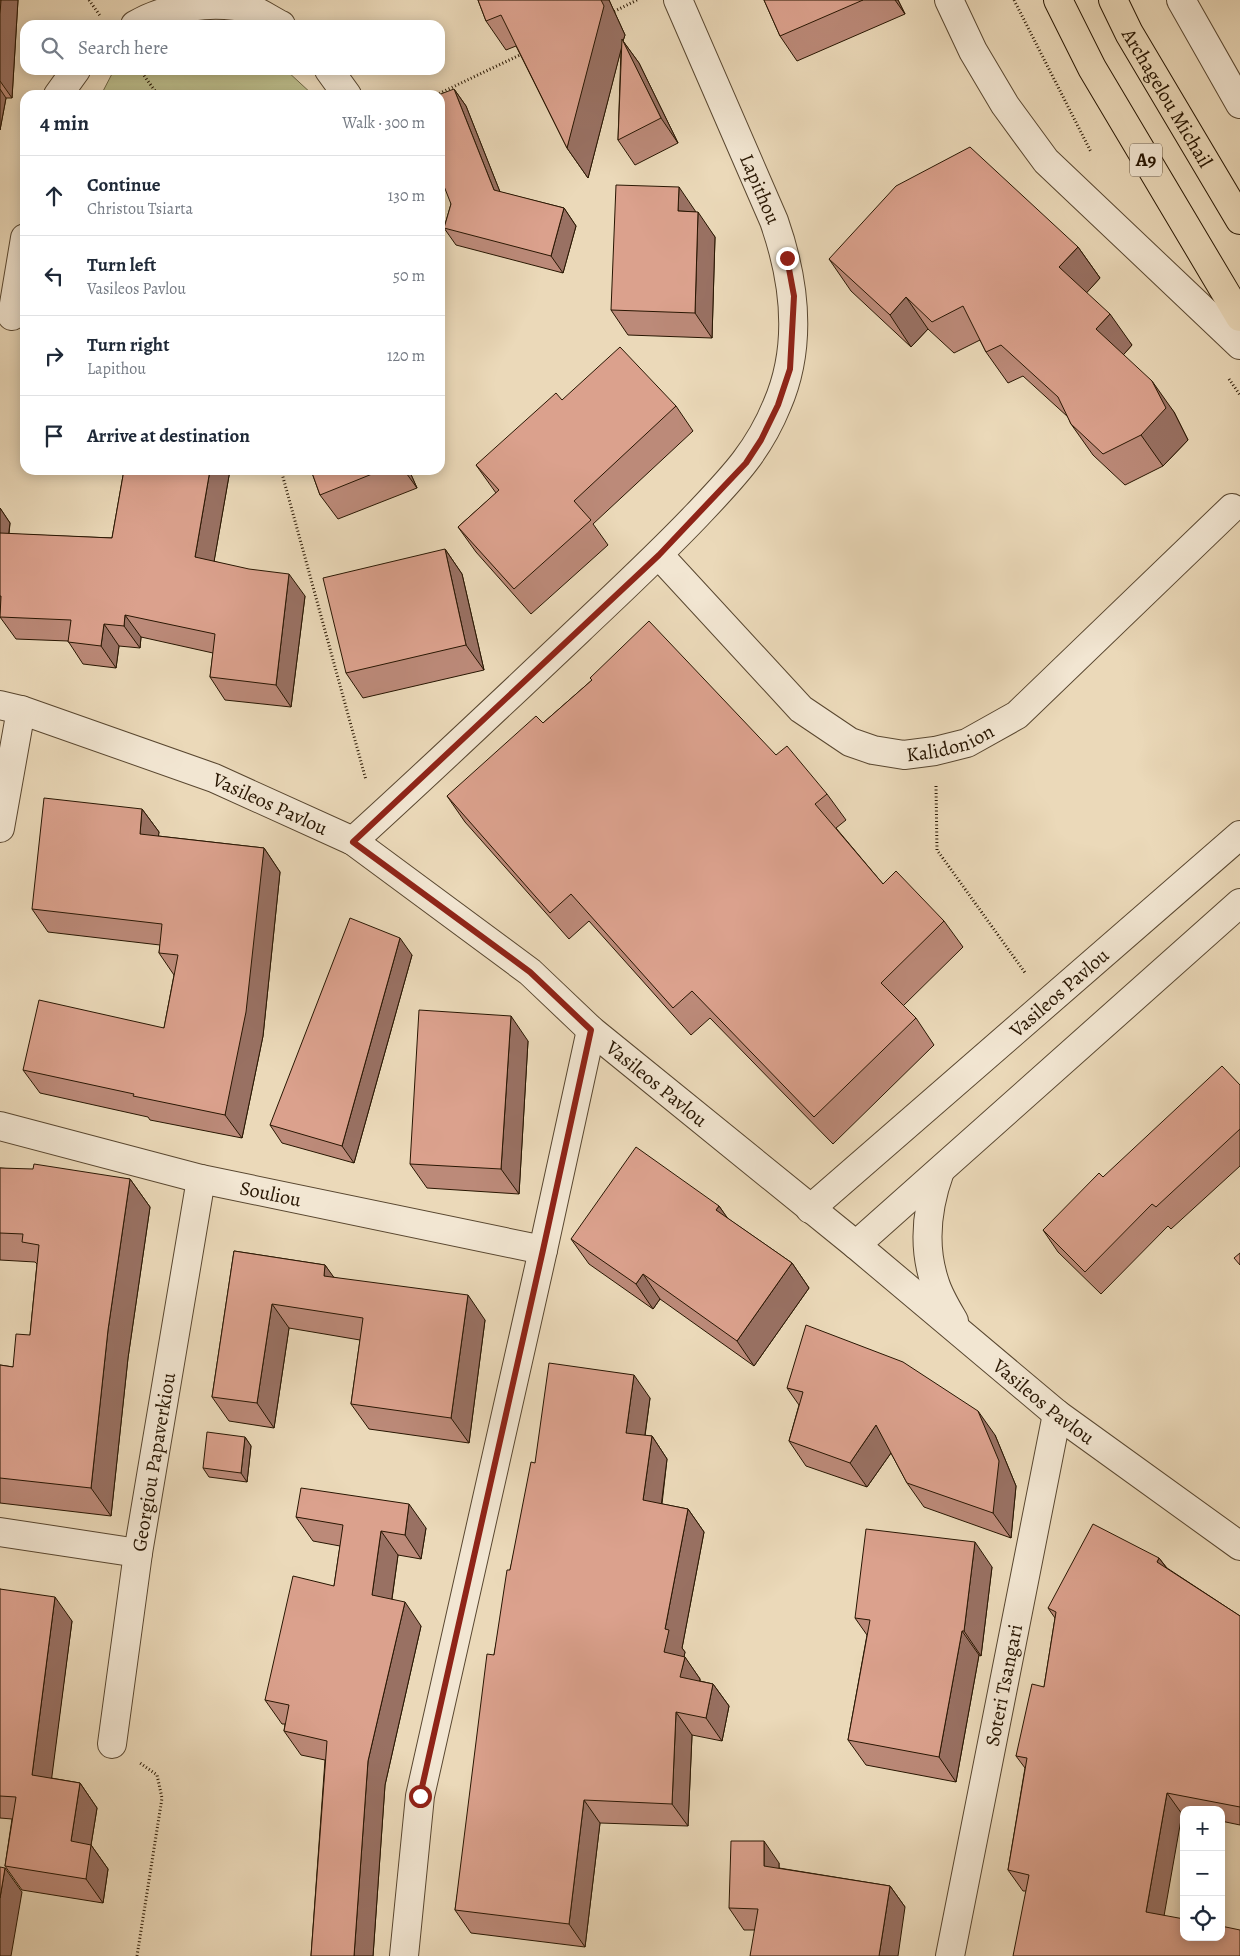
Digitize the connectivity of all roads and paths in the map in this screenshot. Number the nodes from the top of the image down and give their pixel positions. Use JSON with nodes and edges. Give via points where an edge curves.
{"nodes":[{"id":1,"x":89,"y":0,"type":"edge"},
{"id":2,"x":638,"y":0,"type":"edge"},
{"id":3,"x":678,"y":0,"type":"edge"},
{"id":4,"x":949,"y":0,"type":"edge"},
{"id":5,"x":1014,"y":0,"type":"edge"},
{"id":6,"x":1058,"y":0,"type":"edge"},
{"id":7,"x":1113,"y":0,"type":"edge"},
{"id":8,"x":1181,"y":0,"type":"edge"},
{"id":9,"x":602,"y":16,"type":"edge"},
{"id":10,"x":103,"y":19,"type":"dead end"},
{"id":11,"x":146,"y":20,"type":"edge"},
{"id":12,"x":272,"y":20,"type":"edge"},
{"id":13,"x":532,"y":50,"type":"edge"},
{"id":14,"x":72,"y":75,"type":"edge"},
{"id":15,"x":144,"y":75,"type":"edge"},
{"id":16,"x":333,"y":75,"type":"edge"},
{"id":17,"x":62,"y":90,"type":"edge"},
{"id":18,"x":154,"y":90,"type":"edge"},
{"id":19,"x":343,"y":90,"type":"edge"},
{"id":20,"x":445,"y":91,"type":"edge"},
{"id":21,"x":1240,"y":104,"type":"edge"},
{"id":22,"x":1092,"y":153,"type":"dead end"},
{"id":23,"x":1240,"y":220,"type":"edge"},
{"id":24,"x":20,"y":268,"type":"edge"},
{"id":25,"x":12,"y":316,"type":"edge"},
{"id":26,"x":1240,"y":318,"type":"edge"},
{"id":27,"x":1240,"y":345,"type":"edge"},
{"id":28,"x":282,"y":475,"type":"edge"},
{"id":29,"x":1232,"y":508,"type":"dead end"},
{"id":30,"x":659,"y":555,"type":"junction"},
{"id":31,"x":10,"y":708,"type":"edge"},
{"id":32,"x":935,"y":751,"type":"junction"},
{"id":33,"x":377,"y":820,"type":"junction"},
{"id":34,"x":0,"y":828,"type":"edge"},
{"id":35,"x":1240,"y":834,"type":"edge"},
{"id":36,"x":353,"y":842,"type":"junction"},
{"id":37,"x":1240,"y":903,"type":"edge"},
{"id":38,"x":1047,"y":1002,"type":"junction"},
{"id":39,"x":591,"y":1030,"type":"junction"},
{"id":40,"x":0,"y":1126,"type":"edge"},
{"id":41,"x":941,"y":1169,"type":"junction"},
{"id":42,"x":201,"y":1179,"type":"junction"},
{"id":43,"x":810,"y":1209,"type":"junction"},
{"id":44,"x":856,"y":1245,"type":"junction"},
{"id":45,"x":543,"y":1250,"type":"junction"},
{"id":46,"x":957,"y":1330,"type":"junction"},
{"id":47,"x":1058,"y":1414,"type":"junction"},
{"id":48,"x":0,"y":1532,"type":"edge"},
{"id":49,"x":1240,"y":1546,"type":"edge"},
{"id":50,"x":138,"y":1552,"type":"junction"},
{"id":51,"x":112,"y":1744,"type":"joint"},
{"id":52,"x":138,"y":1956,"type":"edge"},
{"id":53,"x":404,"y":1956,"type":"edge"},
{"id":54,"x":950,"y":1956,"type":"edge"}],
"edges":[{"from":1,"to":10,"type":"path"},
{"from":2,"to":9,"type":"path"},
{"from":3,"to":30,"type":"street","name":"Lapithou","via":[[787,258],[794,296],[793,333],[790,369],[778,405],[761,440],[746,463]]},
{"from":4,"to":27,"type":"street","via":[[973,51],[1005,105],[1046,161]]},
{"from":5,"to":22,"type":"path"},
{"from":6,"to":26,"type":"main road","number":"A9","via":[[1092,68]]},
{"from":7,"to":23,"type":"main road","name":"Archagelou Michail","number":"A9"},
{"from":8,"to":21,"type":"street"},
{"from":11,"to":12,"type":"street","via":[[168,10],[222,4],[250,9]]},
{"from":13,"to":20,"type":"path"},
{"from":14,"to":17,"type":"street"},
{"from":15,"to":18,"type":"path"},
{"from":16,"to":19,"type":"street"},
{"from":24,"to":25,"type":"street"},
{"from":28,"to":33,"type":"path"},
{"from":29,"to":32,"type":"street","name":"Kalidonion","via":[[1017,715],[967,743]]},
{"from":30,"to":32,"type":"street","name":"Kalidonion","via":[[801,709],[825,727],[850,742],[873,750],[904,755]]},
{"from":30,"to":33,"type":"street","name":"Lapithou"},
{"from":31,"to":34,"type":"street"},
{"from":31,"to":36,"type":"street","name":"Vasileos Pavlou","via":[[214,778]]},
{"from":32,"to":38,"type":"path","via":[[937,850]]},
{"from":33,"to":36,"type":"street","name":"Lapithou"},
{"from":35,"to":38,"type":"street","name":"Vasileos Pavlou"},
{"from":36,"to":39,"type":"street","name":"Vasileos Pavlou","via":[[530,972]]},
{"from":37,"to":41,"type":"street"},
{"from":38,"to":43,"type":"street","name":"Vasileos Pavlou"},
{"from":39,"to":43,"type":"street","name":"Vasileos Pavlou"},
{"from":39,"to":45,"type":"street"},
{"from":40,"to":42,"type":"street","name":"Souliou"},
{"from":41,"to":44,"type":"street"},
{"from":41,"to":46,"type":"street","via":[[930,1198],[928,1248],[935,1282]]},
{"from":42,"to":45,"type":"street","name":"Souliou"},
{"from":42,"to":50,"type":"street","name":"Georgiou Papaverkiou"},
{"from":43,"to":44,"type":"street","name":"Vasileos Pavlou"},
{"from":44,"to":46,"type":"street","name":"Vasileos Pavlou"},
{"from":45,"to":53,"type":"street","via":[[420,1796]]},
{"from":46,"to":47,"type":"street","name":"Vasileos Pavlou"},
{"from":47,"to":49,"type":"street","name":"Vasileos Pavlou"},
{"from":47,"to":54,"type":"street","name":"Soteri Tsangari"},
{"from":48,"to":50,"type":"street"},
{"from":50,"to":51,"type":"street","name":"Georgiou Papaverkiou"},
{"from":51,"to":52,"type":"path","via":[[157,1775],[162,1798]]}]}
